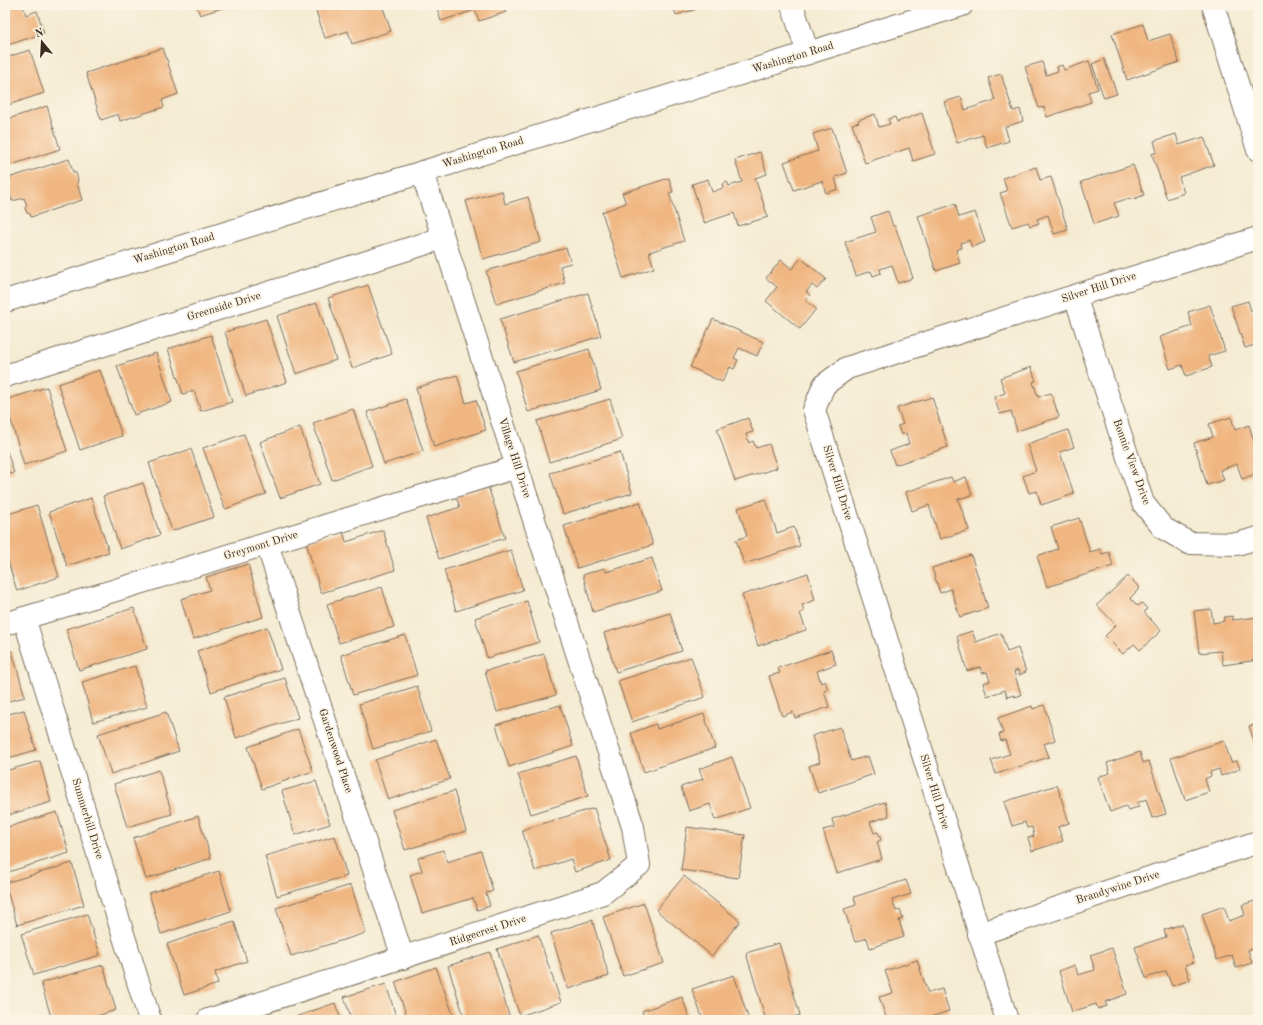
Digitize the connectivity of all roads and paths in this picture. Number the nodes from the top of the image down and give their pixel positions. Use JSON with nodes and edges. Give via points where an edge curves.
{"nodes":[{"id":1,"x":792,"y":5,"type":"edge"},
{"id":2,"x":962,"y":5,"type":"edge"},
{"id":3,"x":1213,"y":5,"type":"edge"},
{"id":4,"x":808,"y":54,"type":"junction"},
{"id":5,"x":1258,"y":150,"type":"edge"},
{"id":6,"x":422,"y":172,"type":"junction"},
{"id":7,"x":443,"y":238,"type":"junction"},
{"id":8,"x":1258,"y":238,"type":"edge"},
{"id":9,"x":1076,"y":296,"type":"junction"},
{"id":10,"x":5,"y":301,"type":"edge"},
{"id":11,"x":5,"y":376,"type":"edge"},
{"id":12,"x":517,"y":467,"type":"junction"},
{"id":13,"x":1258,"y":538,"type":"edge"},
{"id":14,"x":267,"y":544,"type":"junction"},
{"id":15,"x":15,"y":621,"type":"edge"},
{"id":16,"x":606,"y":743,"type":"joint"},
{"id":17,"x":1258,"y":842,"type":"edge"},
{"id":18,"x":979,"y":934,"type":"junction"},
{"id":19,"x":403,"y":958,"type":"junction"},
{"id":20,"x":150,"y":1020,"type":"edge"},
{"id":21,"x":208,"y":1020,"type":"edge"},
{"id":22,"x":1006,"y":1020,"type":"edge"}],
"edges":[{"from":1,"to":4,"type":"street"},
{"from":2,"to":4,"type":"street","name":"Washington Road"},
{"from":3,"to":5,"type":"street"},
{"from":4,"to":6,"type":"street","name":"Washington Road"},
{"from":6,"to":7,"type":"street","name":"Village Hill Drive"},
{"from":6,"to":10,"type":"street","name":"Washington Road"},
{"from":7,"to":11,"type":"street","name":"Greenside Drive"},
{"from":7,"to":12,"type":"street","name":"Village Hill Drive"},
{"from":8,"to":9,"type":"street","name":"Silver Hill Drive"},
{"from":9,"to":13,"type":"street","name":"Bonnie View Drive","via":[[1143,503],[1163,528],[1189,543],[1237,544]]},
{"from":9,"to":18,"type":"street","name":"Silver Hill Drive","via":[[846,368],[824,386],[814,410]]},
{"from":12,"to":14,"type":"street","name":"Greymont Drive"},
{"from":12,"to":16,"type":"street","name":"Village Hill Drive"},
{"from":14,"to":15,"type":"street","name":"Greymont Drive"},
{"from":14,"to":19,"type":"street","name":"Gardenwood Place"},
{"from":15,"to":20,"type":"street","name":"Summerhill Drive"},
{"from":16,"to":19,"type":"street","name":"Ridgecrest Drive","via":[[633,827],[639,865],[603,894]]},
{"from":17,"to":18,"type":"street","name":"Brandywine Drive"},
{"from":18,"to":22,"type":"street","name":"Silver Hill Drive"},
{"from":19,"to":21,"type":"street","name":"Ridgecrest Drive"}]}
